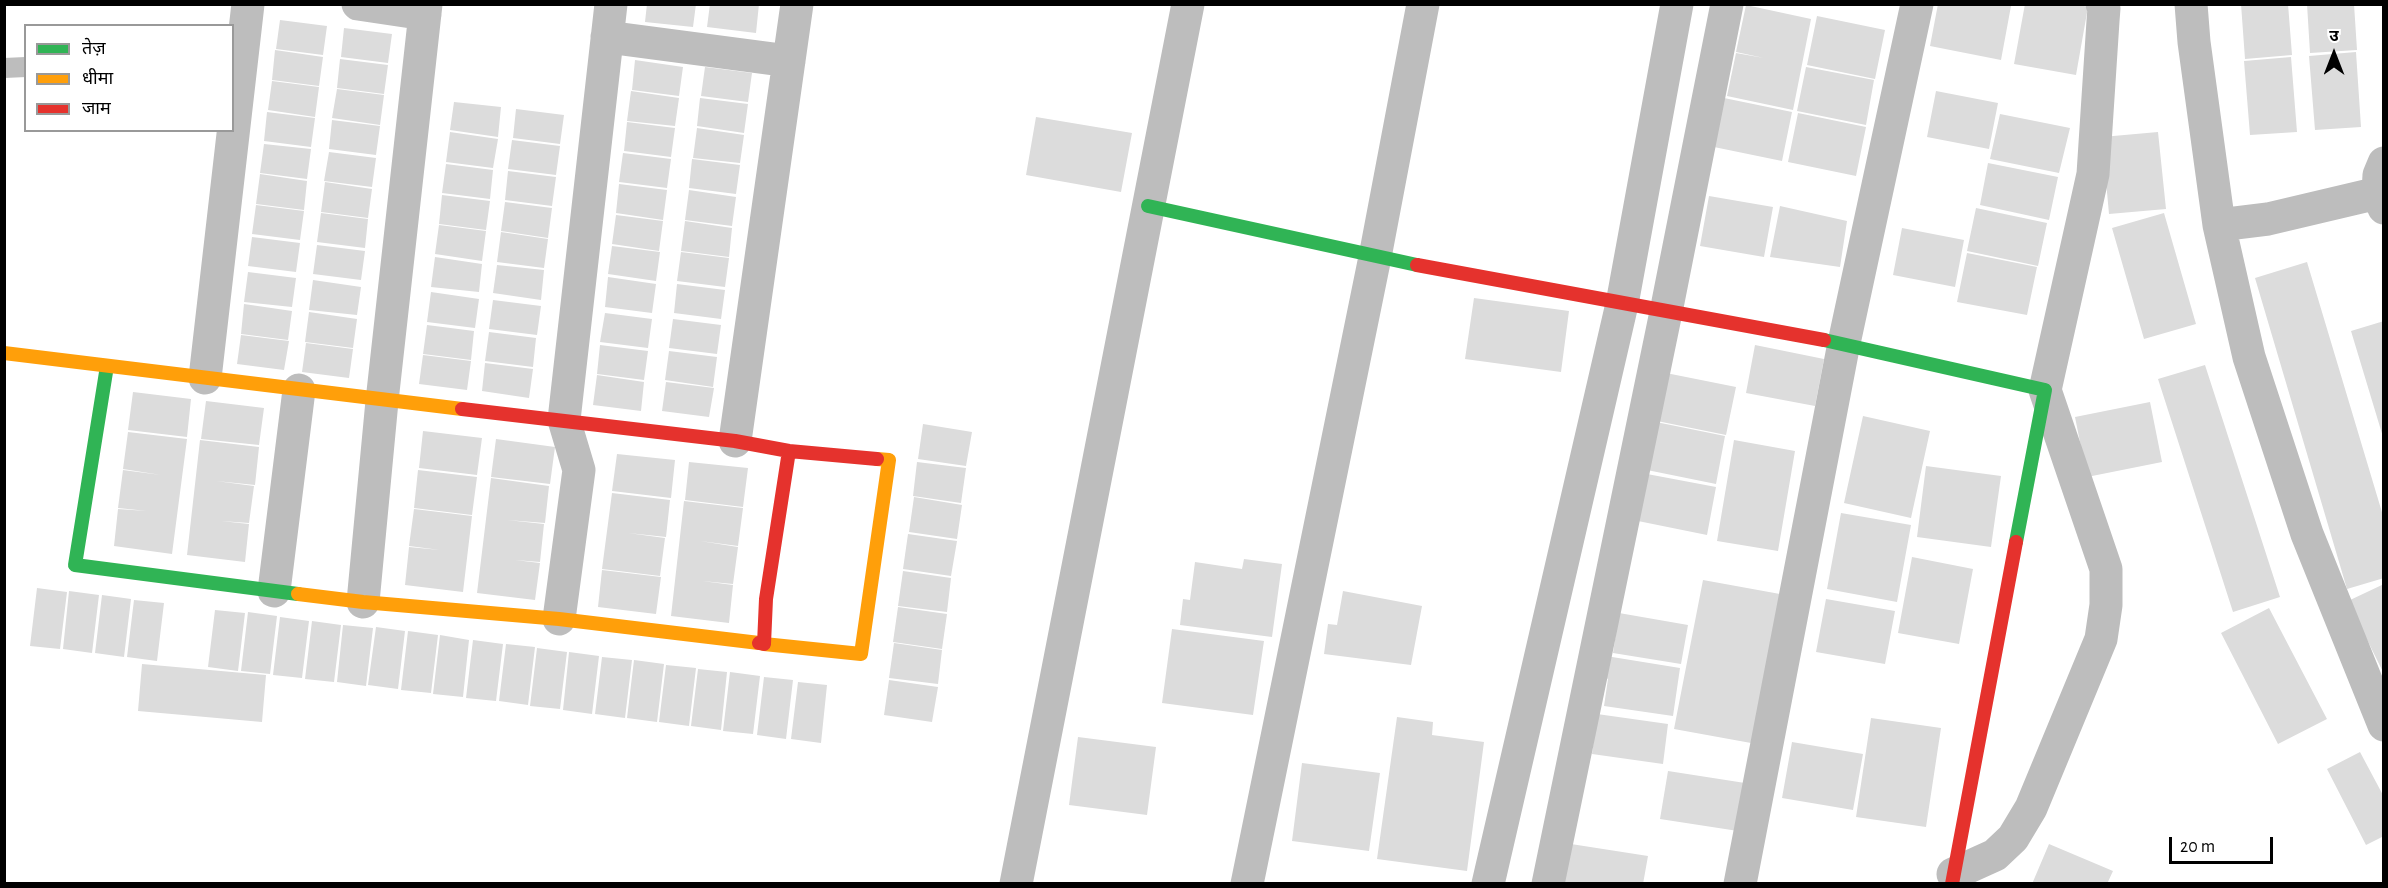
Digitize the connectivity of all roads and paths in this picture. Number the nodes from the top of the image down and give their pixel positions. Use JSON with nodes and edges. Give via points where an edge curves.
{"nodes":[{"id":1,"x":248,"y":4,"type":"edge"},
{"id":2,"x":358,"y":4,"type":"edge"},
{"id":3,"x":611,"y":4,"type":"edge"},
{"id":4,"x":797,"y":4,"type":"edge"},
{"id":5,"x":1188,"y":4,"type":"edge"},
{"id":6,"x":1423,"y":4,"type":"edge"},
{"id":7,"x":1677,"y":4,"type":"edge"},
{"id":8,"x":1727,"y":4,"type":"edge"},
{"id":9,"x":1917,"y":4,"type":"edge"},
{"id":10,"x":2102,"y":4,"type":"edge"},
{"id":11,"x":2191,"y":4,"type":"edge"},
{"id":12,"x":426,"y":9,"type":"edge"},
{"id":13,"x":607,"y":37,"type":"junction"},
{"id":14,"x":789,"y":61,"type":"junction"},
{"id":15,"x":24,"y":67,"type":"edge"},
{"id":16,"x":4,"y":68,"type":"edge"},
{"id":17,"x":234,"y":126,"type":"edge"},
{"id":18,"x":233,"y":132,"type":"edge"},
{"id":19,"x":2382,"y":188,"type":"edge"},
{"id":20,"x":1148,"y":207,"type":"junction"},
{"id":21,"x":2219,"y":225,"type":"junction"},
{"id":22,"x":1375,"y":257,"type":"junction"},
{"id":23,"x":1622,"y":304,"type":"junction"},
{"id":24,"x":1666,"y":312,"type":"junction"},
{"id":25,"x":1844,"y":343,"type":"junction"},
{"id":26,"x":4,"y":353,"type":"edge"},
{"id":27,"x":107,"y":366,"type":"junction"},
{"id":28,"x":205,"y":378,"type":"junction"},
{"id":29,"x":299,"y":390,"type":"junction"},
{"id":30,"x":2046,"y":390,"type":"junction"},
{"id":31,"x":382,"y":401,"type":"junction"},
{"id":32,"x":564,"y":420,"type":"junction"},
{"id":33,"x":735,"y":441,"type":"junction"},
{"id":34,"x":789,"y":451,"type":"junction"},
{"id":35,"x":274,"y":591,"type":"junction"},
{"id":36,"x":363,"y":602,"type":"junction"},
{"id":37,"x":559,"y":619,"type":"junction"},
{"id":38,"x":764,"y":644,"type":"junction"},
{"id":39,"x":2384,"y":725,"type":"edge"},
{"id":40,"x":1953,"y":879,"type":"edge"},
{"id":41,"x":1016,"y":884,"type":"edge"},
{"id":42,"x":1246,"y":884,"type":"edge"},
{"id":43,"x":1488,"y":884,"type":"edge"},
{"id":44,"x":1548,"y":884,"type":"edge"},
{"id":45,"x":1740,"y":884,"type":"edge"}],
"edges":[{"from":1,"to":17,"type":"street"},
{"from":2,"to":12,"type":"street"},
{"from":3,"to":13,"type":"street"},
{"from":4,"to":14,"type":"street"},
{"from":5,"to":20,"type":"street"},
{"from":6,"to":22,"type":"street"},
{"from":7,"to":23,"type":"street"},
{"from":8,"to":24,"type":"street"},
{"from":9,"to":25,"type":"street"},
{"from":10,"to":30,"type":"street","via":[[2093,174]]},
{"from":11,"to":21,"type":"street"},
{"from":12,"to":31,"type":"street"},
{"from":13,"to":14,"type":"street"},
{"from":13,"to":32,"type":"street"},
{"from":14,"to":33,"type":"street"},
{"from":15,"to":16,"type":"lane"},
{"from":18,"to":28,"type":"street"},
{"from":19,"to":21,"type":"street","via":[[2268,219]]},
{"from":20,"to":22,"type":"street"},
{"from":20,"to":41,"type":"street"},
{"from":21,"to":39,"type":"street","via":[[2249,357],[2299,512]]},
{"from":22,"to":23,"type":"street"},
{"from":22,"to":42,"type":"street"},
{"from":23,"to":24,"type":"street"},
{"from":23,"to":43,"type":"street"},
{"from":24,"to":25,"type":"street"},
{"from":24,"to":44,"type":"street"},
{"from":25,"to":30,"type":"street"},
{"from":25,"to":45,"type":"street"},
{"from":26,"to":27,"type":"street"},
{"from":27,"to":28,"type":"street"},
{"from":27,"to":35,"type":"street","via":[[75,565]]},
{"from":28,"to":29,"type":"street"},
{"from":29,"to":31,"type":"street"},
{"from":29,"to":35,"type":"street"},
{"from":30,"to":40,"type":"street"},
{"from":30,"to":40,"type":"street","via":[[2106,569],[2101,639],[2031,808],[2013,838],[1995,855]]},
{"from":31,"to":32,"type":"street"},
{"from":31,"to":36,"type":"street"},
{"from":32,"to":33,"type":"street"},
{"from":32,"to":37,"type":"street","via":[[579,470]]},
{"from":33,"to":34,"type":"street"},
{"from":34,"to":38,"type":"street","via":[[766,599]]},
{"from":34,"to":38,"type":"street","via":[[889,460],[861,654]]},
{"from":35,"to":36,"type":"street"},
{"from":36,"to":37,"type":"street"},
{"from":37,"to":38,"type":"street"}]}
